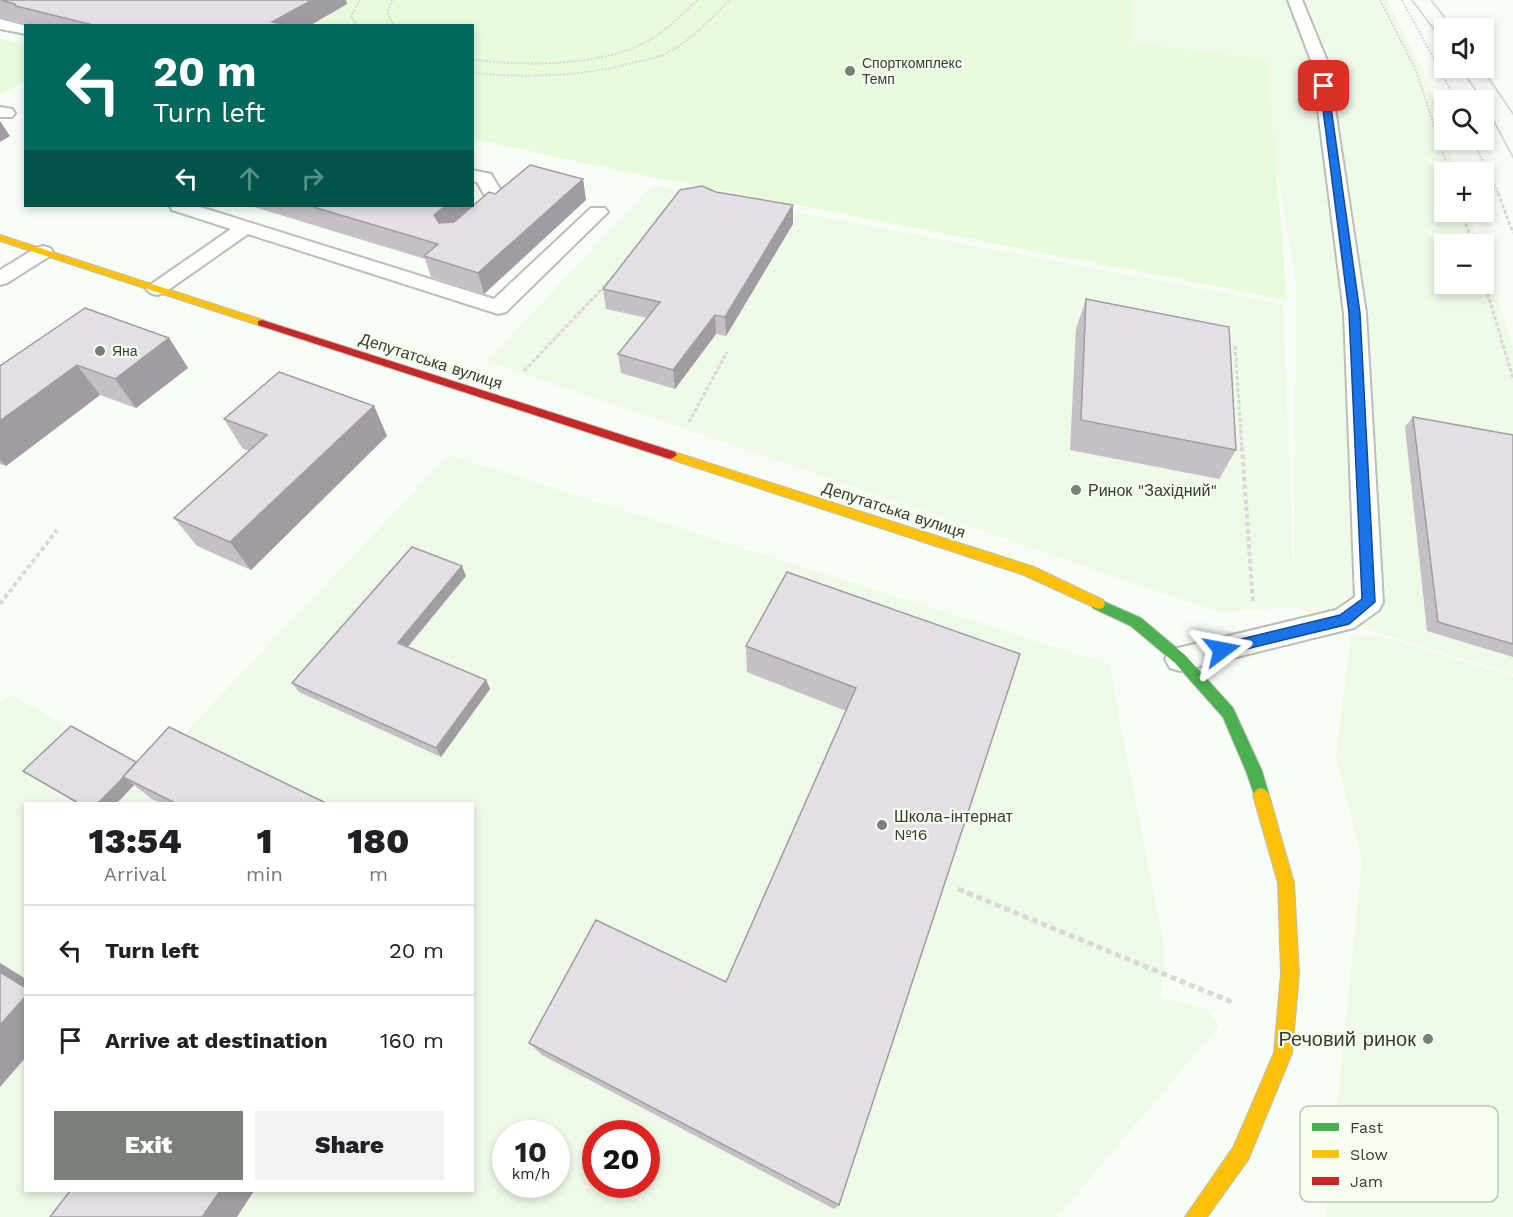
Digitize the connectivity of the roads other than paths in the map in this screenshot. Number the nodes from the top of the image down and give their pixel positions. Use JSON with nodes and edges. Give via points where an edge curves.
{"nodes":[{"id":1,"x":1295,"y":0,"type":"edge"},
{"id":2,"x":0,"y":24,"type":"edge"},
{"id":3,"x":24,"y":30,"type":"edge"},
{"id":4,"x":474,"y":176,"type":"edge"},
{"id":5,"x":182,"y":207,"type":"edge"},
{"id":6,"x":598,"y":212,"type":"dead end"},
{"id":7,"x":246,"y":227,"type":"junction"},
{"id":8,"x":461,"y":229,"type":"edge"},
{"id":9,"x":0,"y":238,"type":"edge"},
{"id":10,"x":43,"y":252,"type":"junction"},
{"id":11,"x":0,"y":279,"type":"edge"},
{"id":12,"x":157,"y":289,"type":"junction"},
{"id":13,"x":1180,"y":659,"type":"junction"},
{"id":14,"x":1194,"y":1217,"type":"edge"}],
"edges":[{"from":1,"to":13,"type":"lane","via":[[1320,63],[1354,313],[1369,602],[1344,620]]},
{"from":2,"to":3,"type":"lane"},
{"from":4,"to":8,"type":"lane","via":[[484,178],[496,199]]},
{"from":5,"to":7,"type":"lane"},
{"from":6,"to":7,"type":"lane","via":[[498,308]]},
{"from":7,"to":12,"type":"lane"},
{"from":9,"to":10,"type":"main road","name":"Депутатська вулиця"},
{"from":10,"to":11,"type":"lane"},
{"from":10,"to":12,"type":"main road","name":"Депутатська вулиця"},
{"from":12,"to":13,"type":"main road","name":"Депутатська вулиця","via":[[1029,571],[1136,622]]},
{"from":13,"to":14,"type":"main road","name":"Депутатська вулиця","via":[[1228,712],[1254,771],[1286,883],[1290,974],[1283,1053],[1241,1153]]}]}
